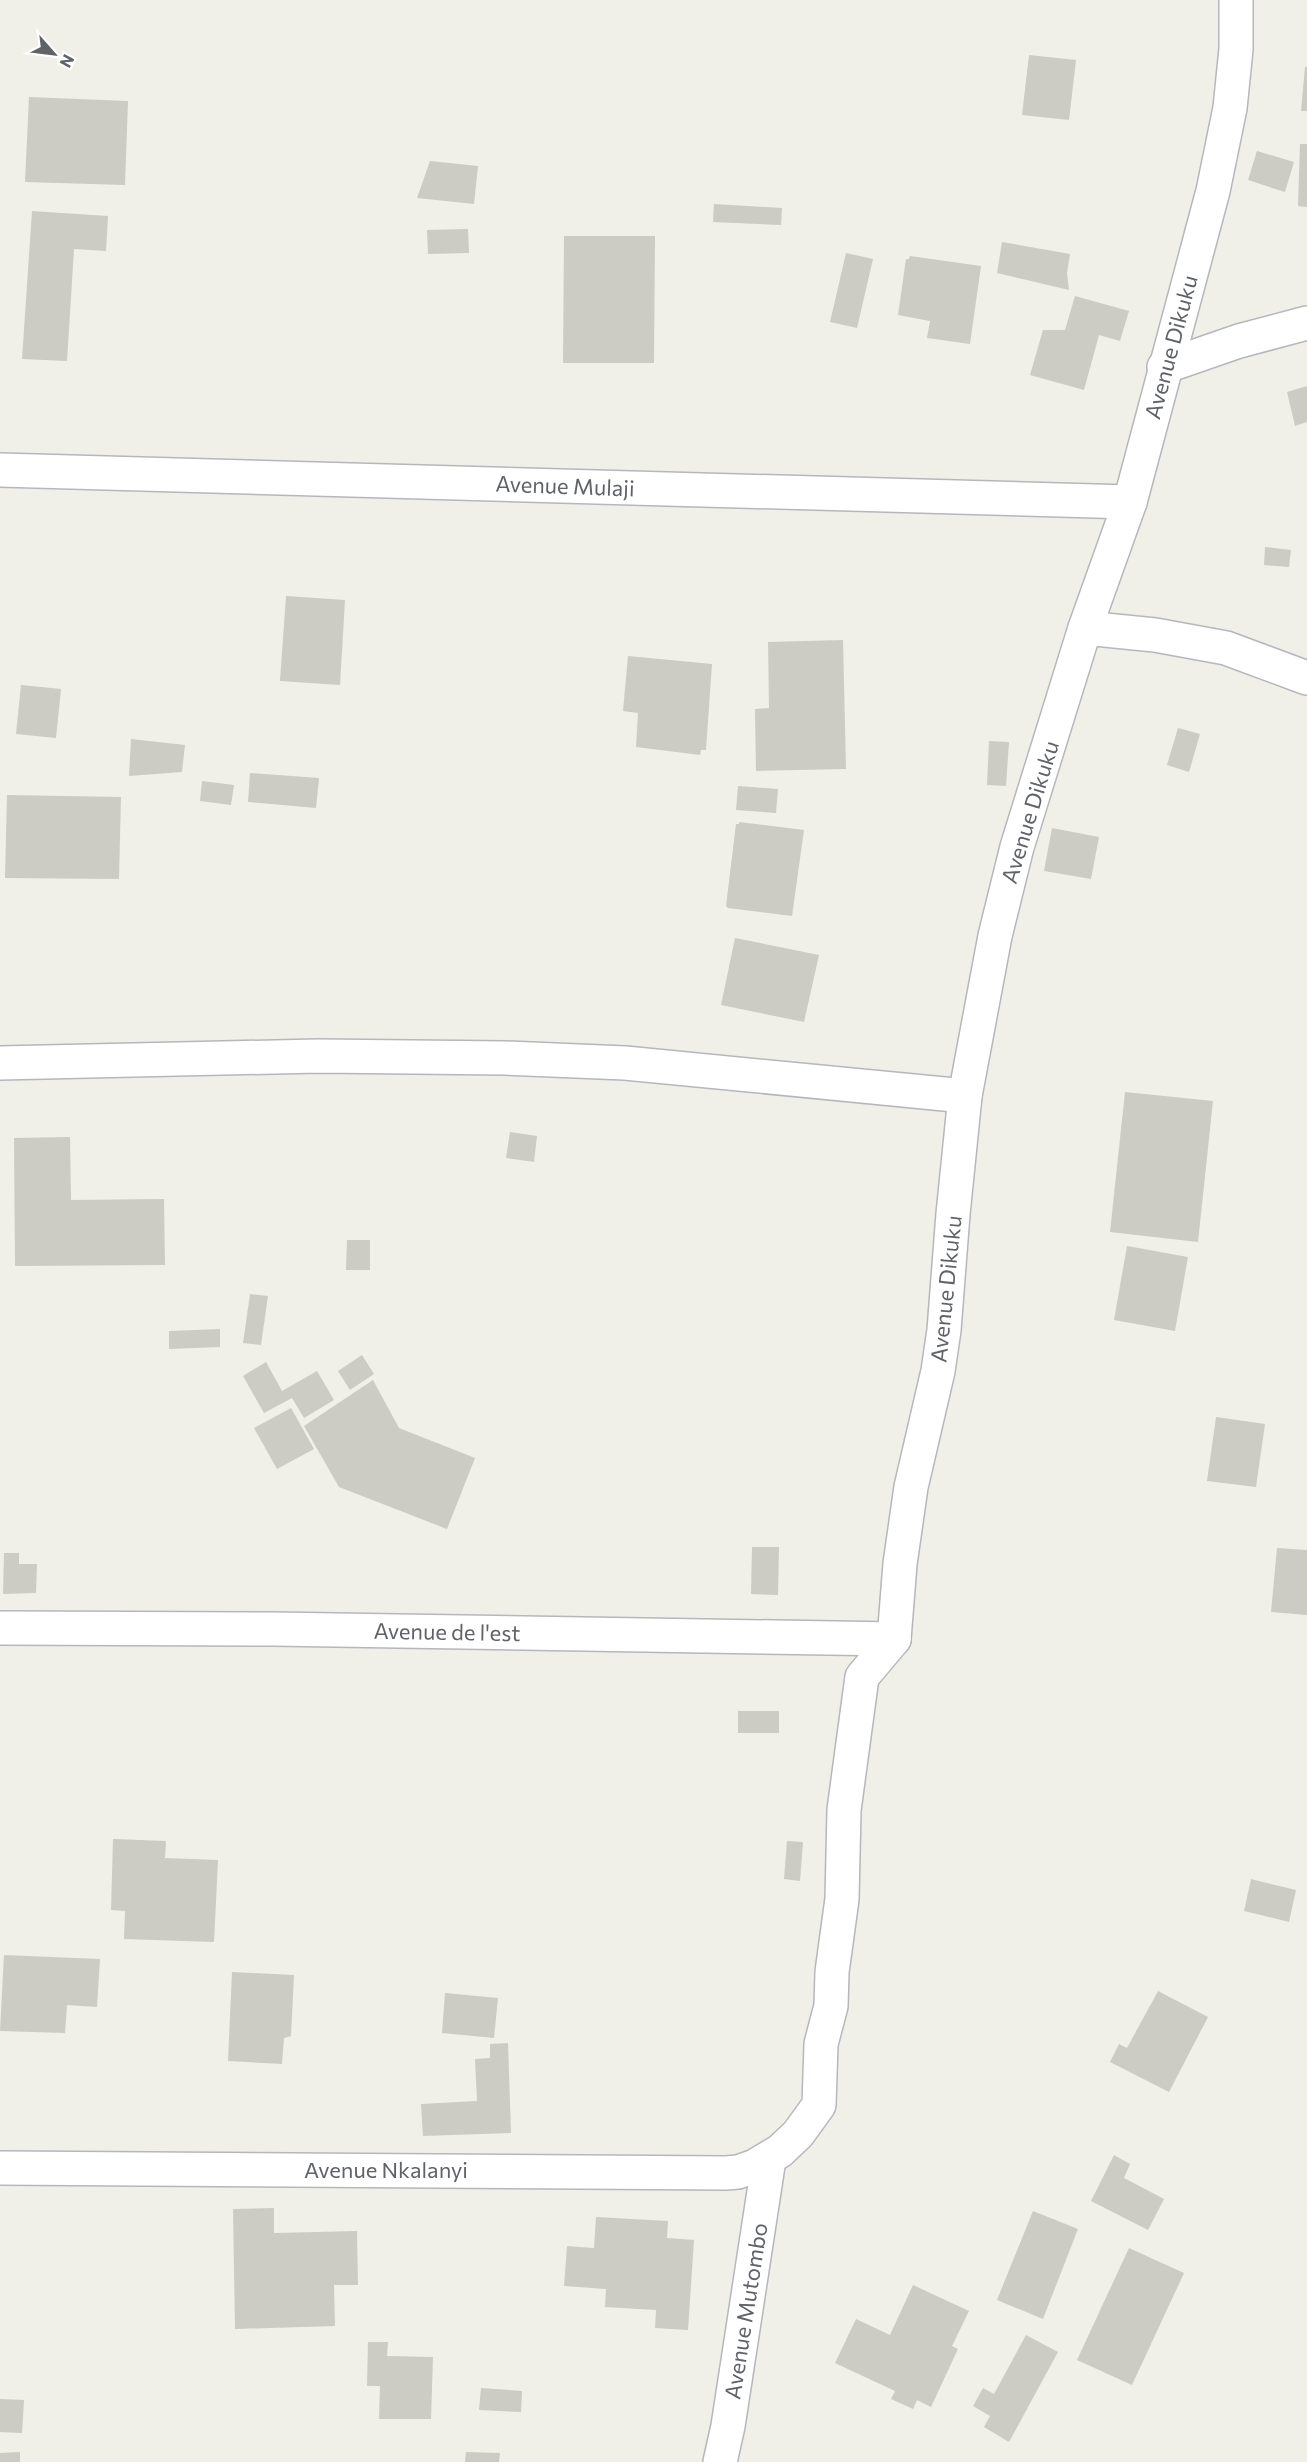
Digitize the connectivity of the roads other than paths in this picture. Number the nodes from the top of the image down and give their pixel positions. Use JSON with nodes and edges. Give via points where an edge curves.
{"nodes":[{"id":1,"x":1236,"y":0,"type":"edge"},
{"id":2,"x":1307,"y":323,"type":"edge"},
{"id":3,"x":1164,"y":367,"type":"junction"},
{"id":4,"x":0,"y":470,"type":"edge"},
{"id":5,"x":1130,"y":501,"type":"junction"},
{"id":6,"x":1085,"y":628,"type":"junction"},
{"id":7,"x":1307,"y":678,"type":"edge"},
{"id":8,"x":0,"y":1063,"type":"edge"},
{"id":9,"x":965,"y":1096,"type":"junction"},
{"id":10,"x":0,"y":1628,"type":"edge"},
{"id":11,"x":894,"y":1639,"type":"junction"},
{"id":12,"x":769,"y":2159,"type":"junction"},
{"id":13,"x":0,"y":2168,"type":"edge"},
{"id":14,"x":720,"y":2462,"type":"edge"}],
"edges":[{"from":1,"to":3,"type":"street","name":"Avenue Dikuku","via":[[1230,108],[1213,191]]},
{"from":2,"to":3,"type":"street"},
{"from":3,"to":5,"type":"street","name":"Avenue Dikuku"},
{"from":4,"to":5,"type":"street","name":"Avenue Mulaji"},
{"from":5,"to":6,"type":"street","name":"Avenue Dikuku"},
{"from":6,"to":7,"type":"street","via":[[1226,648]]},
{"from":6,"to":9,"type":"street","name":"Avenue Dikuku","via":[[1017,847],[995,936]]},
{"from":8,"to":9,"type":"street","via":[[318,1056],[505,1058],[625,1063]]},
{"from":9,"to":11,"type":"street","name":"Avenue Dikuku","via":[[944,1330],[911,1487]]},
{"from":10,"to":11,"type":"street","name":"Avenue de l'est"},
{"from":11,"to":12,"type":"street","name":"Avenue Nkalanyi","via":[[862,1677],[844,1810],[842,1899],[831,2006],[821,2044],[819,2105],[798,2134]]},
{"from":12,"to":13,"type":"street","name":"Avenue Nkalanyi","via":[[726,2173]]},
{"from":12,"to":14,"type":"street","name":"Avenue Mutombo"}]}
